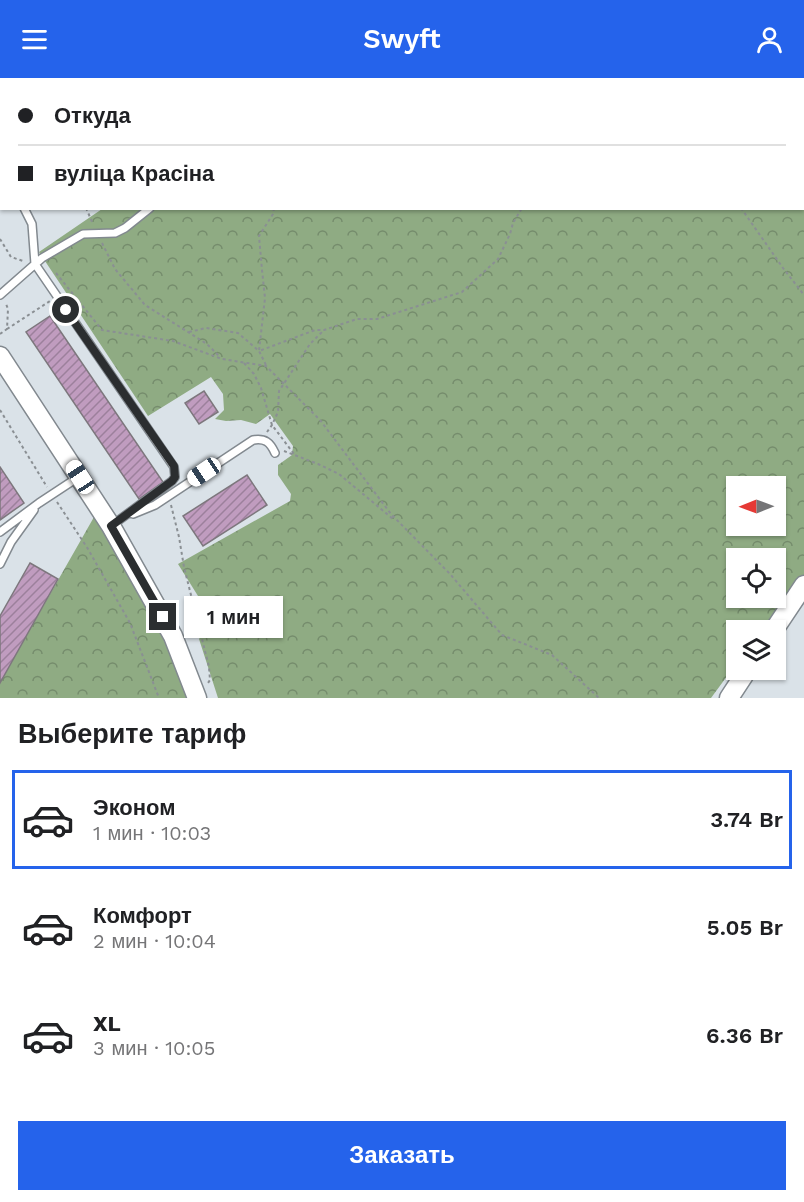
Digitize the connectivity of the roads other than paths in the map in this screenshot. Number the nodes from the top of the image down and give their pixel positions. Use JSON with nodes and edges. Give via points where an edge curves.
{"nodes":[{"id":1,"x":29,"y":210,"type":"edge"},
{"id":2,"x":148,"y":210,"type":"edge"},
{"id":3,"x":35,"y":264,"type":"junction"},
{"id":4,"x":1,"y":294,"type":"edge"},
{"id":5,"x":0,"y":356,"type":"edge"},
{"id":6,"x":275,"y":453,"type":"dead end"},
{"id":7,"x":80,"y":477,"type":"junction"},
{"id":8,"x":39,"y":503,"type":"junction"},
{"id":9,"x":116,"y":522,"type":"junction"},
{"id":10,"x":0,"y":533,"type":"edge"},
{"id":11,"x":11,"y":542,"type":"junction"},
{"id":12,"x":0,"y":564,"type":"edge"},
{"id":13,"x":804,"y":585,"type":"edge"},
{"id":14,"x":781,"y":620,"type":"edge"},
{"id":15,"x":741,"y":680,"type":"edge"},
{"id":16,"x":202,"y":693,"type":"edge"},
{"id":17,"x":729,"y":698,"type":"edge"}],
"edges":[{"from":1,"to":3,"type":"lane"},
{"from":2,"to":3,"type":"lane","via":[[115,233],[83,234]]},
{"from":3,"to":4,"type":"lane"},
{"from":3,"to":9,"type":"lane","via":[[174,466],[172,481]]},
{"from":5,"to":7,"type":"street"},
{"from":6,"to":9,"type":"lane","via":[[261,438],[253,440],[155,505]]},
{"from":7,"to":8,"type":"lane"},
{"from":7,"to":9,"type":"street"},
{"from":8,"to":10,"type":"lane"},
{"from":8,"to":11,"type":"lane"},
{"from":9,"to":16,"type":"street"},
{"from":10,"to":11,"type":"lane"},
{"from":11,"to":12,"type":"lane"},
{"from":13,"to":14,"type":"street"},
{"from":15,"to":17,"type":"street"}]}
